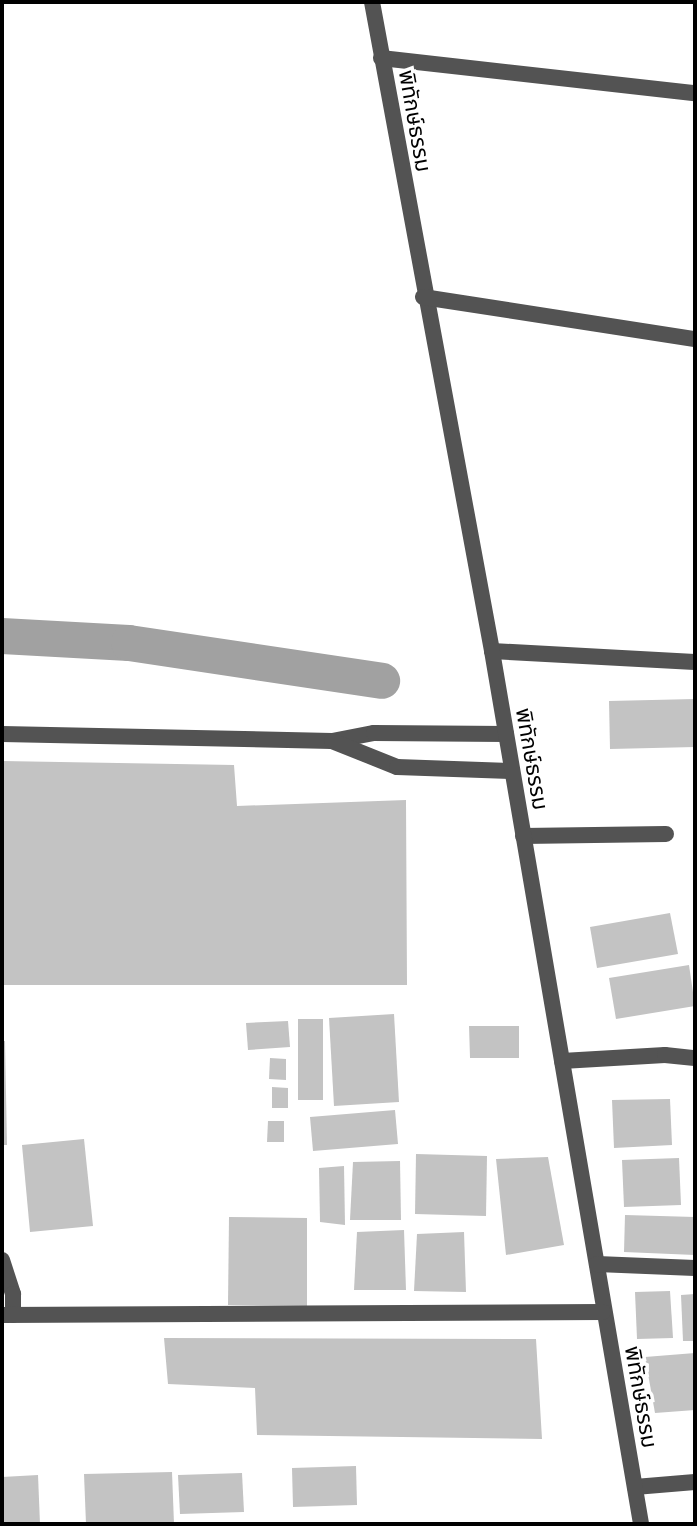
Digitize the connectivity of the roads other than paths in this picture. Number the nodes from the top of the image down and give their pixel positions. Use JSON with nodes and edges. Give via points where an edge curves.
{"nodes":[{"id":1,"x":372,"y":2,"type":"edge"},
{"id":2,"x":381,"y":58,"type":"junction"},
{"id":3,"x":695,"y":93,"type":"edge"},
{"id":4,"x":423,"y":297,"type":"junction"},
{"id":5,"x":695,"y":339,"type":"edge"},
{"id":6,"x":492,"y":651,"type":"junction"},
{"id":7,"x":695,"y":662,"type":"edge"},
{"id":8,"x":2,"y":734,"type":"edge"},
{"id":9,"x":506,"y":734,"type":"junction"},
{"id":10,"x":332,"y":741,"type":"junction"},
{"id":11,"x":512,"y":771,"type":"junction"},
{"id":12,"x":666,"y":834,"type":"dead end"},
{"id":13,"x":523,"y":836,"type":"junction"},
{"id":14,"x":695,"y":1058,"type":"edge"},
{"id":15,"x":562,"y":1061,"type":"junction"},
{"id":16,"x":2,"y":1260,"type":"edge"},
{"id":17,"x":597,"y":1264,"type":"junction"},
{"id":18,"x":695,"y":1268,"type":"edge"},
{"id":19,"x":603,"y":1312,"type":"junction"},
{"id":20,"x":7,"y":1315,"type":"edge"},
{"id":21,"x":695,"y":1482,"type":"edge"},
{"id":22,"x":635,"y":1487,"type":"junction"},
{"id":23,"x":641,"y":1524,"type":"edge"}],
"edges":[{"from":1,"to":2,"type":"street","name":"พิทักษ์ธรรม"},
{"from":2,"to":3,"type":"street"},
{"from":2,"to":4,"type":"street","name":"พิทักษ์ธรรม"},
{"from":4,"to":5,"type":"street"},
{"from":4,"to":6,"type":"street","name":"พิทักษ์ธรรม"},
{"from":6,"to":7,"type":"street"},
{"from":6,"to":9,"type":"street","name":"พิทักษ์ธรรม"},
{"from":8,"to":10,"type":"street"},
{"from":9,"to":10,"type":"street","via":[[374,733]]},
{"from":9,"to":11,"type":"street","name":"พิทักษ์ธรรม"},
{"from":10,"to":11,"type":"street","via":[[397,767]]},
{"from":11,"to":13,"type":"street","name":"พิทักษ์ธรรม"},
{"from":12,"to":13,"type":"street"},
{"from":13,"to":15,"type":"street","name":"พิทักษ์ธรรม"},
{"from":14,"to":15,"type":"street"},
{"from":15,"to":17,"type":"street","name":"พิทักษ์ธรรม"},
{"from":16,"to":20,"type":"street","via":[[13,1294]]},
{"from":17,"to":18,"type":"street"},
{"from":17,"to":19,"type":"street","name":"พิทักษ์ธรรม"},
{"from":19,"to":20,"type":"street"},
{"from":19,"to":22,"type":"street","name":"พิทักษ์ธรรม"},
{"from":21,"to":22,"type":"street"},
{"from":22,"to":23,"type":"street","name":"พิทักษ์ธรรม"}]}
